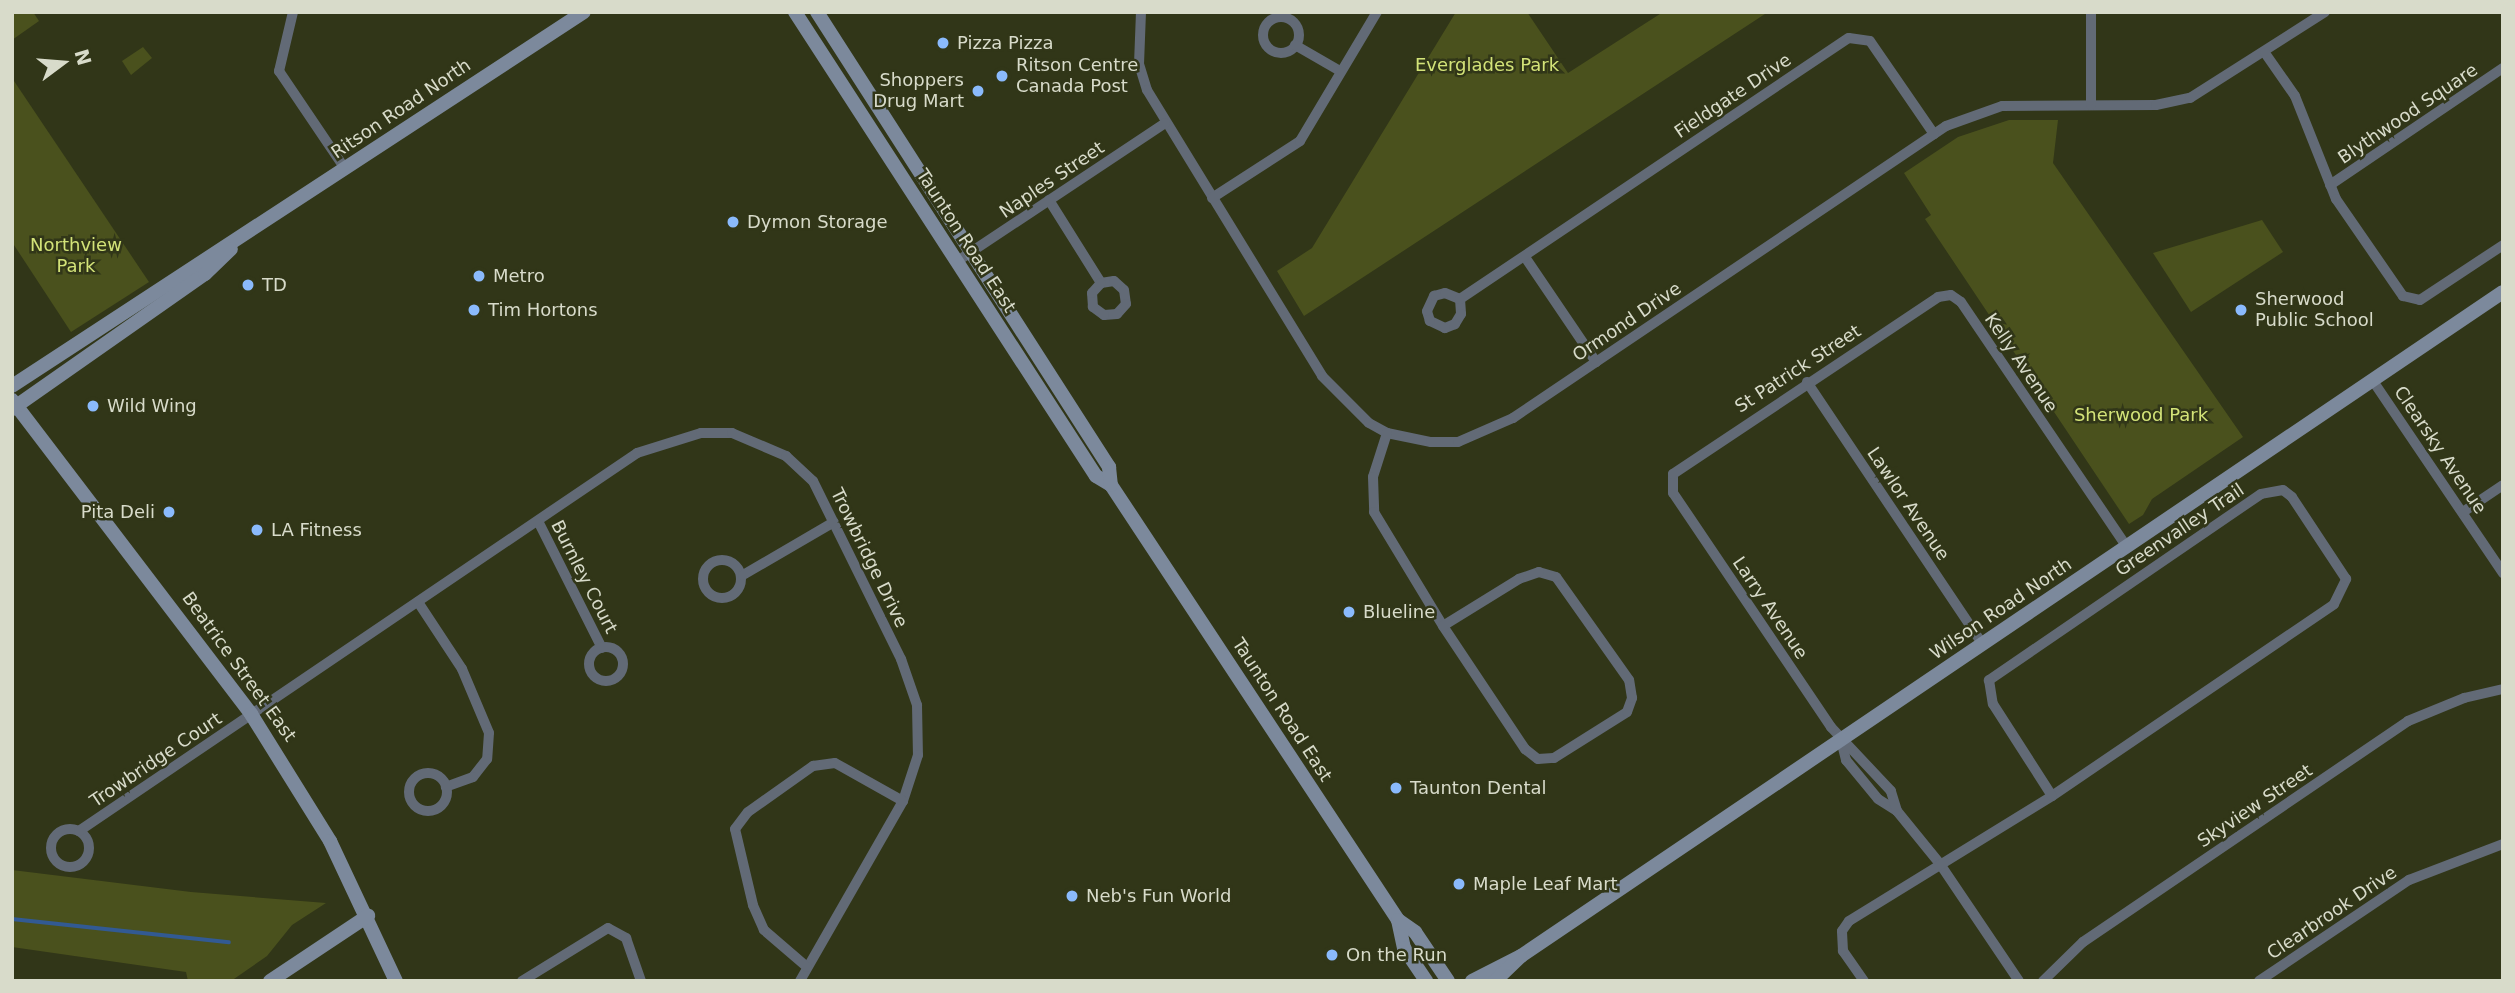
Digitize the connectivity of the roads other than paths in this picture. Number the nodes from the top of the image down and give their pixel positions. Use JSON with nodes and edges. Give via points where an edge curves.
{"nodes":[{"id":1,"x":293,"y":12,"type":"edge"},
{"id":2,"x":584,"y":12,"type":"edge"},
{"id":3,"x":794,"y":12,"type":"edge"},
{"id":4,"x":817,"y":12,"type":"edge"},
{"id":5,"x":1141,"y":12,"type":"edge"},
{"id":6,"x":1377,"y":12,"type":"edge"},
{"id":7,"x":2091,"y":12,"type":"edge"},
{"id":8,"x":2325,"y":12,"type":"edge"},
{"id":9,"x":1295,"y":46,"type":"dead end"},
{"id":10,"x":2265,"y":53,"type":"junction"},
{"id":11,"x":2503,"y":68,"type":"edge"},
{"id":12,"x":1340,"y":71,"type":"junction"},
{"id":13,"x":2091,"y":105,"type":"junction"},
{"id":14,"x":1165,"y":123,"type":"junction"},
{"id":15,"x":1934,"y":134,"type":"junction"},
{"id":16,"x":345,"y":169,"type":"junction"},
{"id":17,"x":2330,"y":186,"type":"junction"},
{"id":18,"x":1212,"y":198,"type":"junction"},
{"id":19,"x":1049,"y":200,"type":"junction"},
{"id":20,"x":241,"y":240,"type":"junction"},
{"id":21,"x":2503,"y":245,"type":"edge"},
{"id":22,"x":972,"y":252,"type":"junction"},
{"id":23,"x":1525,"y":257,"type":"junction"},
{"id":24,"x":956,"y":262,"type":"junction"},
{"id":25,"x":1101,"y":283,"type":"dead end"},
{"id":26,"x":2503,"y":292,"type":"edge"},
{"id":27,"x":1460,"y":299,"type":"dead end"},
{"id":28,"x":1961,"y":302,"type":"joint"},
{"id":29,"x":1596,"y":362,"type":"junction"},
{"id":30,"x":2373,"y":381,"type":"junction"},
{"id":31,"x":1807,"y":382,"type":"junction"},
{"id":32,"x":12,"y":386,"type":"edge"},
{"id":33,"x":14,"y":405,"type":"edge"},
{"id":34,"x":1387,"y":433,"type":"junction"},
{"id":35,"x":1111,"y":485,"type":"junction"},
{"id":36,"x":2503,"y":485,"type":"edge"},
{"id":37,"x":1673,"y":493,"type":"joint"},
{"id":38,"x":2463,"y":512,"type":"junction"},
{"id":39,"x":538,"y":521,"type":"junction"},
{"id":40,"x":834,"y":522,"type":"junction"},
{"id":41,"x":2127,"y":547,"type":"junction"},
{"id":42,"x":2503,"y":573,"type":"edge"},
{"id":43,"x":743,"y":575,"type":"junction"},
{"id":44,"x":418,"y":601,"type":"junction"},
{"id":45,"x":1443,"y":626,"type":"junction"},
{"id":46,"x":1983,"y":645,"type":"junction"},
{"id":47,"x":602,"y":648,"type":"dead end"},
{"id":48,"x":2503,"y":689,"type":"edge"},
{"id":49,"x":251,"y":714,"type":"junction"},
{"id":50,"x":1841,"y":740,"type":"junction"},
{"id":51,"x":446,"y":787,"type":"dead end"},
{"id":52,"x":2052,"y":796,"type":"junction"},
{"id":53,"x":902,"y":801,"type":"junction"},
{"id":54,"x":1897,"y":811,"type":"junction"},
{"id":55,"x":79,"y":831,"type":"dead end"},
{"id":56,"x":2503,"y":844,"type":"edge"},
{"id":57,"x":1941,"y":864,"type":"junction"},
{"id":58,"x":368,"y":916,"type":"junction"},
{"id":59,"x":1398,"y":920,"type":"junction"},
{"id":60,"x":1521,"y":956,"type":"junction"},
{"id":61,"x":807,"y":967,"type":"junction"},
{"id":62,"x":270,"y":981,"type":"edge"},
{"id":63,"x":396,"y":981,"type":"edge"},
{"id":64,"x":522,"y":981,"type":"edge"},
{"id":65,"x":641,"y":981,"type":"edge"},
{"id":66,"x":800,"y":981,"type":"edge"},
{"id":67,"x":1426,"y":981,"type":"edge"},
{"id":68,"x":1448,"y":981,"type":"edge"},
{"id":69,"x":1472,"y":981,"type":"edge"},
{"id":70,"x":1495,"y":981,"type":"edge"},
{"id":71,"x":1864,"y":981,"type":"edge"},
{"id":72,"x":2019,"y":981,"type":"edge"},
{"id":73,"x":2043,"y":981,"type":"edge"},
{"id":74,"x":2259,"y":981,"type":"edge"}],
"edges":[{"from":1,"to":16,"type":"street","via":[[279,71]]},
{"from":2,"to":16,"type":"main road","name":"Ritson Road North"},
{"from":3,"to":24,"type":"main road","name":"Taunton Road East"},
{"from":4,"to":22,"type":"main road","name":"Taunton Road East"},
{"from":5,"to":14,"type":"street","name":"Ormond Drive","via":[[1141,77]]},
{"from":6,"to":12,"type":"street"},
{"from":7,"to":13,"type":"street"},
{"from":8,"to":10,"type":"street","name":"Ormond Drive"},
{"from":9,"to":12,"type":"street"},
{"from":10,"to":13,"type":"street","name":"Ormond Drive","via":[[2190,98],[2156,104]]},
{"from":10,"to":17,"type":"street","name":"Blythwood Square","via":[[2295,96]]},
{"from":11,"to":17,"type":"street","name":"Blythwood Square"},
{"from":12,"to":18,"type":"street","via":[[1300,141]]},
{"from":13,"to":15,"type":"street","name":"Ormond Drive","via":[[2002,106]]},
{"from":14,"to":18,"type":"street","name":"Ormond Drive"},
{"from":14,"to":19,"type":"street","name":"Naples Street"},
{"from":15,"to":23,"type":"street","name":"Fieldgate Drive","via":[[1870,41],[1849,37]]},
{"from":15,"to":29,"type":"street","name":"Ormond Drive"},
{"from":16,"to":20,"type":"main road","name":"Ritson Road North"},
{"from":17,"to":21,"type":"street","name":"Blythwood Square","via":[[2410,300],[2420,300]]},
{"from":18,"to":34,"type":"street","name":"Ormond Drive","via":[[1322,376],[1351,410]]},
{"from":19,"to":22,"type":"street","name":"Naples Street"},
{"from":19,"to":25,"type":"street"},
{"from":20,"to":32,"type":"main road","name":"Ritson Road North","via":[[197,261]]},
{"from":20,"to":33,"type":"main road","name":"Ritson Road North","via":[[205,274]]},
{"from":22,"to":24,"type":"street","name":"Naples Street"},
{"from":22,"to":35,"type":"main road","name":"Taunton Road East","via":[[1109,467]]},
{"from":23,"to":27,"type":"street","name":"Fieldgate Drive"},
{"from":23,"to":29,"type":"street"},
{"from":24,"to":35,"type":"main road","name":"Taunton Road East","via":[[1096,476]]},
{"from":26,"to":30,"type":"main road","name":"Wilson Road North"},
{"from":28,"to":31,"type":"street","name":"St Patrick Street","via":[[1951,295],[1938,297]]},
{"from":28,"to":41,"type":"street","name":"Kelly Avenue"},
{"from":29,"to":34,"type":"street","name":"Ormond Drive","via":[[1489,432],[1458,442]]},
{"from":30,"to":38,"type":"street","name":"Clearsky Avenue"},
{"from":30,"to":41,"type":"main road","name":"Wilson Road North"},
{"from":31,"to":37,"type":"street","name":"St Patrick Street","via":[[1679,468],[1670,480]]},
{"from":31,"to":46,"type":"street","name":"Lawlor Avenue"},
{"from":33,"to":49,"type":"main road","name":"Beatrice Street East"},
{"from":34,"to":45,"type":"street","via":[[1373,477],[1374,512]]},
{"from":35,"to":59,"type":"main road","name":"Taunton Road East"},
{"from":36,"to":38,"type":"street"},
{"from":37,"to":50,"type":"street","name":"Larry Avenue"},
{"from":38,"to":42,"type":"street","name":"Clearsky Avenue"},
{"from":39,"to":40,"type":"street","name":"Trowbridge Drive","via":[[638,453],[690,436],[732,433],[786,456],[813,481]]},
{"from":39,"to":44,"type":"street","name":"Trowbridge Drive"},
{"from":39,"to":47,"type":"street","name":"Burnley Court"},
{"from":40,"to":43,"type":"street"},
{"from":40,"to":53,"type":"street","name":"Trowbridge Drive","via":[[901,659],[917,705],[918,755]]},
{"from":41,"to":46,"type":"main road","name":"Wilson Road North"},
{"from":43,"to":43,"type":"street","via":[[724,561],[709,565],[702,575],[705,589],[714,598],[737,591]]},
{"from":44,"to":49,"type":"street","name":"Trowbridge Drive"},
{"from":44,"to":51,"type":"street","via":[[462,669],[489,733],[487,759],[473,777]]},
{"from":45,"to":45,"type":"street","via":[[1525,749],[1538,759],[1554,758],[1627,712],[1632,698],[1629,680],[1556,577],[1539,572],[1519,579]]},
{"from":46,"to":50,"type":"main road","name":"Wilson Road North"},
{"from":48,"to":73,"type":"street","name":"Skyview Street","via":[[2464,698],[2409,721],[2083,942]]},
{"from":49,"to":55,"type":"street","name":"Trowbridge Court"},
{"from":49,"to":58,"type":"main road","name":"Beatrice Street East","via":[[325,832]]},
{"from":50,"to":54,"type":"street","via":[[1857,750],[1891,791]]},
{"from":50,"to":54,"type":"street","via":[[1846,760],[1878,799]]},
{"from":50,"to":60,"type":"main road","name":"Wilson Road North"},
{"from":52,"to":52,"type":"street","name":"Greenvalley Trail","via":[[2334,604],[2346,579],[2283,489],[2261,494],[1989,680],[1993,704]]},
{"from":52,"to":57,"type":"street","name":"Greenvalley Trail"},
{"from":53,"to":61,"type":"street","name":"Trowbridge Drive","via":[[869,867]]},
{"from":53,"to":61,"type":"street","via":[[835,763],[813,766],[748,812],[735,830],[753,905],[764,930]]},
{"from":54,"to":57,"type":"street"},
{"from":56,"to":74,"type":"street","name":"Clearbrook Drive","via":[[2409,880]]},
{"from":57,"to":71,"type":"street","name":"Greenvalley Trail","via":[[1849,921],[1842,931],[1843,951]]},
{"from":57,"to":72,"type":"street"},
{"from":58,"to":62,"type":"main road"},
{"from":58,"to":63,"type":"main road","name":"Beatrice Street East"},
{"from":59,"to":67,"type":"main road","name":"Taunton Road East","via":[[1404,948]]},
{"from":59,"to":68,"type":"main road","name":"Taunton Road East","via":[[1415,933]]},
{"from":60,"to":69,"type":"main road","name":"Wilson Road North"},
{"from":60,"to":70,"type":"main road","name":"Wilson Road North"},
{"from":61,"to":66,"type":"street","name":"Trowbridge Drive"},
{"from":64,"to":65,"type":"street","via":[[608,928],[626,938]]}]}
